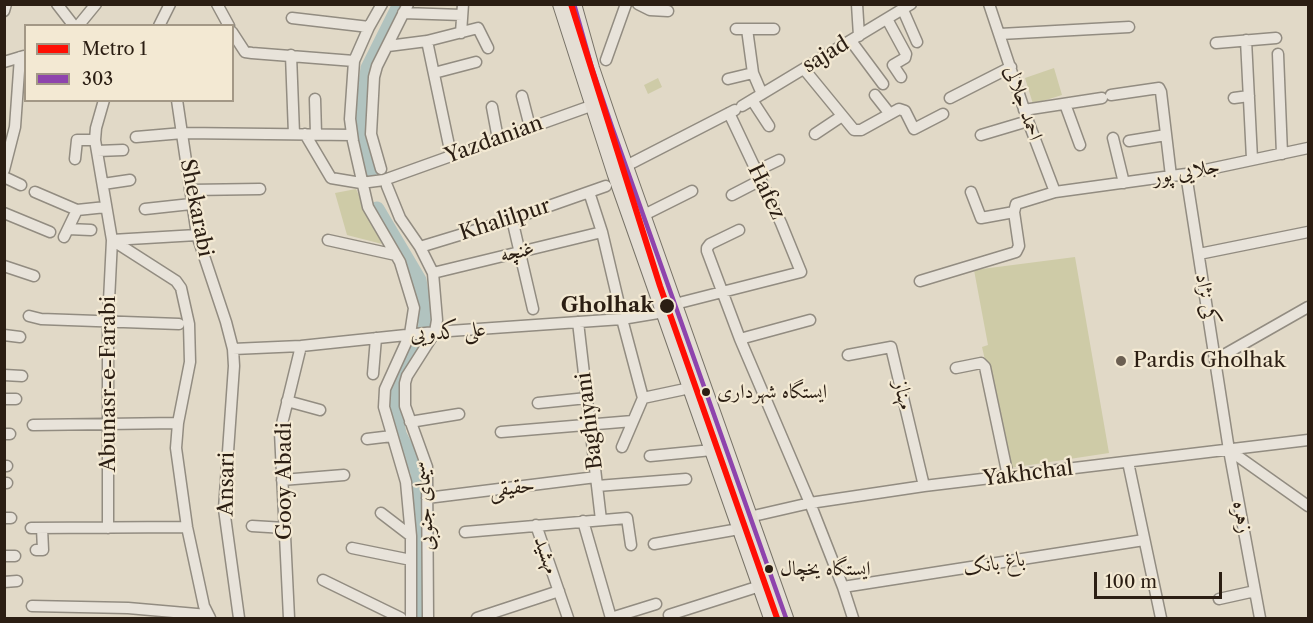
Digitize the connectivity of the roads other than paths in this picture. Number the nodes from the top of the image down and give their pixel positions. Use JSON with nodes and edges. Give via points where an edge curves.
{"nodes":[{"id":1,"x":6,"y":4,"type":"edge"},
{"id":2,"x":57,"y":4,"type":"edge"},
{"id":3,"x":96,"y":4,"type":"edge"},
{"id":4,"x":170,"y":4,"type":"edge"},
{"id":5,"x":217,"y":4,"type":"edge"},
{"id":6,"x":382,"y":4,"type":"edge"},
{"id":7,"x":560,"y":4,"type":"edge"},
{"id":8,"x":574,"y":4,"type":"edge"},
{"id":9,"x":626,"y":4,"type":"edge"},
{"id":10,"x":638,"y":4,"type":"edge"},
{"id":11,"x":857,"y":4,"type":"edge"},
{"id":12,"x":989,"y":4,"type":"edge"},
{"id":13,"x":907,"y":7,"type":"edge"},
{"id":14,"x":406,"y":9,"type":"edge"},
{"id":15,"x":463,"y":10,"type":"edge"},
{"id":16,"x":4,"y":11,"type":"edge"},
{"id":17,"x":668,"y":11,"type":"dead end"},
{"id":18,"x":292,"y":18,"type":"dead end"},
{"id":19,"x":887,"y":19,"type":"junction"},
{"id":20,"x":77,"y":24,"type":"edge"},
{"id":21,"x":79,"y":24,"type":"edge"},
{"id":22,"x":160,"y":24,"type":"edge"},
{"id":23,"x":227,"y":24,"type":"edge"},
{"id":24,"x":369,"y":27,"type":"junction"},
{"id":25,"x":1129,"y":27,"type":"dead end"},
{"id":26,"x":736,"y":29,"type":"dead end"},
{"id":27,"x":747,"y":29,"type":"junction"},
{"id":28,"x":774,"y":29,"type":"dead end"},
{"id":29,"x":461,"y":33,"type":"junction"},
{"id":30,"x":1000,"y":34,"type":"junction"},
{"id":31,"x":234,"y":36,"type":"edge"},
{"id":32,"x":855,"y":38,"type":"junction"},
{"id":33,"x":1276,"y":38,"type":"dead end"},
{"id":34,"x":427,"y":40,"type":"junction"},
{"id":35,"x":1246,"y":40,"type":"junction"},
{"id":36,"x":917,"y":42,"type":"dead end"},
{"id":37,"x":1216,"y":43,"type":"dead end"},
{"id":38,"x":388,"y":46,"type":"junction"},
{"id":39,"x":488,"y":48,"type":"dead end"},
{"id":40,"x":1278,"y":54,"type":"dead end"},
{"id":41,"x":23,"y":56,"type":"edge"},
{"id":42,"x":291,"y":56,"type":"junction"},
{"id":43,"x":606,"y":60,"type":"dead end"},
{"id":44,"x":354,"y":61,"type":"junction"},
{"id":45,"x":4,"y":62,"type":"edge"},
{"id":46,"x":476,"y":62,"type":"dead end"},
{"id":47,"x":1011,"y":67,"type":"junction"},
{"id":48,"x":804,"y":69,"type":"junction"},
{"id":49,"x":435,"y":73,"type":"junction"},
{"id":50,"x":753,"y":73,"type":"junction"},
{"id":51,"x":901,"y":77,"type":"dead end"},
{"id":52,"x":728,"y":79,"type":"dead end"},
{"id":53,"x":883,"y":84,"type":"dead end"},
{"id":54,"x":875,"y":95,"type":"dead end"},
{"id":55,"x":522,"y":96,"type":"dead end"},
{"id":56,"x":1249,"y":96,"type":"junction"},
{"id":57,"x":757,"y":97,"type":"junction"},
{"id":58,"x":950,"y":98,"type":"dead end"},
{"id":59,"x":1234,"y":98,"type":"dead end"},
{"id":60,"x":315,"y":99,"type":"dead end"},
{"id":61,"x":103,"y":102,"type":"edge"},
{"id":62,"x":177,"y":102,"type":"edge"},
{"id":63,"x":598,"y":104,"type":"junction"},
{"id":64,"x":1065,"y":104,"type":"junction"},
{"id":65,"x":492,"y":107,"type":"dead end"},
{"id":66,"x":735,"y":110,"type":"junction"},
{"id":67,"x":890,"y":114,"type":"junction"},
{"id":68,"x":943,"y":114,"type":"dead end"},
{"id":69,"x":842,"y":116,"type":"junction"},
{"id":70,"x":1026,"y":116,"type":"junction"},
{"id":71,"x":769,"y":126,"type":"dead end"},
{"id":72,"x":530,"y":127,"type":"junction"},
{"id":73,"x":183,"y":133,"type":"junction"},
{"id":74,"x":305,"y":134,"type":"junction"},
{"id":75,"x":815,"y":134,"type":"dead end"},
{"id":76,"x":352,"y":135,"type":"junction"},
{"id":77,"x":981,"y":135,"type":"dead end"},
{"id":78,"x":1166,"y":135,"type":"junction"},
{"id":79,"x":136,"y":136,"type":"dead end"},
{"id":80,"x":1113,"y":138,"type":"dead end"},
{"id":81,"x":498,"y":139,"type":"junction"},
{"id":82,"x":1129,"y":141,"type":"dead end"},
{"id":83,"x":1080,"y":145,"type":"dead end"},
{"id":84,"x":96,"y":146,"type":"junction"},
{"id":85,"x":1308,"y":148,"type":"edge"},
{"id":86,"x":123,"y":150,"type":"dead end"},
{"id":87,"x":1282,"y":153,"type":"junction"},
{"id":88,"x":451,"y":155,"type":"junction"},
{"id":89,"x":75,"y":159,"type":"dead end"},
{"id":90,"x":1252,"y":159,"type":"junction"},
{"id":91,"x":779,"y":160,"type":"dead end"},
{"id":92,"x":626,"y":166,"type":"junction"},
{"id":93,"x":4,"y":170,"type":"edge"},
{"id":94,"x":1186,"y":174,"type":"junction"},
{"id":95,"x":758,"y":176,"type":"junction"},
{"id":96,"x":1171,"y":176,"type":"junction"},
{"id":97,"x":4,"y":177,"type":"edge"},
{"id":98,"x":384,"y":178,"type":"junction"},
{"id":99,"x":130,"y":180,"type":"dead end"},
{"id":100,"x":361,"y":183,"type":"junction"},
{"id":101,"x":1124,"y":183,"type":"junction"},
{"id":102,"x":103,"y":184,"type":"junction"},
{"id":103,"x":21,"y":185,"type":"dead end"},
{"id":104,"x":606,"y":186,"type":"dead end"},
{"id":105,"x":260,"y":189,"type":"dead end"},
{"id":106,"x":190,"y":190,"type":"junction"},
{"id":107,"x":692,"y":191,"type":"dead end"},
{"id":108,"x":35,"y":192,"type":"dead end"},
{"id":109,"x":589,"y":192,"type":"junction"},
{"id":110,"x":971,"y":192,"type":"dead end"},
{"id":111,"x":1059,"y":192,"type":"junction"},
{"id":112,"x":732,"y":195,"type":"dead end"},
{"id":113,"x":191,"y":204,"type":"junction"},
{"id":114,"x":106,"y":207,"type":"junction"},
{"id":115,"x":145,"y":209,"type":"dead end"},
{"id":116,"x":77,"y":210,"type":"junction"},
{"id":117,"x":1014,"y":212,"type":"junction"},
{"id":118,"x":4,"y":213,"type":"edge"},
{"id":119,"x":644,"y":215,"type":"junction"},
{"id":120,"x":513,"y":219,"type":"junction"},
{"id":121,"x":91,"y":230,"type":"dead end"},
{"id":122,"x":739,"y":230,"type":"dead end"},
{"id":123,"x":50,"y":232,"type":"dead end"},
{"id":124,"x":602,"y":232,"type":"junction"},
{"id":125,"x":1308,"y":232,"type":"edge"},
{"id":126,"x":196,"y":235,"type":"junction"},
{"id":127,"x":112,"y":240,"type":"junction"},
{"id":128,"x":328,"y":240,"type":"dead end"},
{"id":129,"x":420,"y":247,"type":"junction"},
{"id":130,"x":520,"y":251,"type":"junction"},
{"id":131,"x":1199,"y":254,"type":"junction"},
{"id":132,"x":396,"y":255,"type":"junction"},
{"id":133,"x":4,"y":266,"type":"edge"},
{"id":134,"x":801,"y":272,"type":"joint"},
{"id":135,"x":433,"y":273,"type":"junction"},
{"id":136,"x":34,"y":276,"type":"dead end"},
{"id":137,"x":920,"y":280,"type":"dead end"},
{"id":138,"x":722,"y":292,"type":"junction"},
{"id":139,"x":618,"y":300,"type":"dead end"},
{"id":140,"x":1308,"y":307,"type":"edge"},
{"id":141,"x":670,"y":308,"type":"junction"},
{"id":142,"x":533,"y":309,"type":"dead end"},
{"id":143,"x":28,"y":316,"type":"dead end"},
{"id":144,"x":622,"y":319,"type":"junction"},
{"id":145,"x":810,"y":320,"type":"dead end"},
{"id":146,"x":108,"y":321,"type":"junction"},
{"id":147,"x":578,"y":322,"type":"junction"},
{"id":148,"x":184,"y":324,"type":"junction"},
{"id":149,"x":435,"y":332,"type":"junction"},
{"id":150,"x":410,"y":334,"type":"junction"},
{"id":151,"x":4,"y":335,"type":"edge"},
{"id":152,"x":20,"y":337,"type":"dead end"},
{"id":153,"x":376,"y":338,"type":"junction"},
{"id":154,"x":740,"y":339,"type":"junction"},
{"id":155,"x":301,"y":346,"type":"junction"},
{"id":156,"x":232,"y":349,"type":"junction"},
{"id":157,"x":848,"y":355,"type":"dead end"},
{"id":158,"x":1215,"y":360,"type":"junction"},
{"id":159,"x":956,"y":368,"type":"dead end"},
{"id":160,"x":373,"y":374,"type":"dead end"},
{"id":161,"x":4,"y":375,"type":"edge"},
{"id":162,"x":22,"y":376,"type":"dead end"},
{"id":163,"x":690,"y":388,"type":"junction"},
{"id":164,"x":587,"y":398,"type":"junction"},
{"id":165,"x":643,"y":398,"type":"junction"},
{"id":166,"x":4,"y":399,"type":"edge"},
{"id":167,"x":16,"y":399,"type":"dead end"},
{"id":168,"x":287,"y":401,"type":"junction"},
{"id":169,"x":538,"y":403,"type":"dead end"},
{"id":170,"x":320,"y":410,"type":"dead end"},
{"id":171,"x":459,"y":414,"type":"dead end"},
{"id":172,"x":633,"y":421,"type":"junction"},
{"id":173,"x":410,"y":422,"type":"junction"},
{"id":174,"x":178,"y":423,"type":"junction"},
{"id":175,"x":33,"y":425,"type":"dead end"},
{"id":176,"x":109,"y":426,"type":"junction"},
{"id":177,"x":590,"y":426,"type":"junction"},
{"id":178,"x":501,"y":432,"type":"dead end"},
{"id":179,"x":392,"y":436,"type":"junction"},
{"id":180,"x":367,"y":439,"type":"dead end"},
{"id":181,"x":1308,"y":440,"type":"edge"},
{"id":182,"x":622,"y":447,"type":"dead end"},
{"id":183,"x":712,"y":450,"type":"junction"},
{"id":184,"x":1229,"y":450,"type":"junction"},
{"id":185,"x":651,"y":456,"type":"dead end"},
{"id":186,"x":1128,"y":462,"type":"junction"},
{"id":187,"x":344,"y":475,"type":"dead end"},
{"id":188,"x":1008,"y":477,"type":"junction"},
{"id":189,"x":686,"y":479,"type":"dead end"},
{"id":190,"x":282,"y":480,"type":"junction"},
{"id":191,"x":597,"y":481,"type":"junction"},
{"id":192,"x":924,"y":486,"type":"junction"},
{"id":193,"x":428,"y":498,"type":"junction"},
{"id":194,"x":810,"y":503,"type":"junction"},
{"id":195,"x":1308,"y":506,"type":"edge"},
{"id":196,"x":381,"y":513,"type":"dead end"},
{"id":197,"x":601,"y":520,"type":"junction"},
{"id":198,"x":583,"y":521,"type":"junction"},
{"id":199,"x":742,"y":522,"type":"junction"},
{"id":200,"x":536,"y":525,"type":"junction"},
{"id":201,"x":187,"y":526,"type":"junction"},
{"id":202,"x":252,"y":526,"type":"dead end"},
{"id":203,"x":108,"y":528,"type":"junction"},
{"id":204,"x":285,"y":528,"type":"junction"},
{"id":205,"x":465,"y":532,"type":"dead end"},
{"id":206,"x":411,"y":536,"type":"junction"},
{"id":207,"x":1144,"y":540,"type":"junction"},
{"id":208,"x":654,"y":544,"type":"dead end"},
{"id":209,"x":631,"y":545,"type":"dead end"},
{"id":210,"x":352,"y":548,"type":"dead end"},
{"id":211,"x":36,"y":550,"type":"dead end"},
{"id":212,"x":411,"y":560,"type":"junction"},
{"id":213,"x":323,"y":580,"type":"dead end"},
{"id":214,"x":17,"y":581,"type":"dead end"},
{"id":215,"x":4,"y":582,"type":"edge"},
{"id":216,"x":760,"y":586,"type":"junction"},
{"id":217,"x":843,"y":587,"type":"junction"},
{"id":218,"x":559,"y":591,"type":"junction"},
{"id":219,"x":1255,"y":591,"type":"junction"},
{"id":220,"x":1219,"y":599,"type":"dead end"},
{"id":221,"x":656,"y":604,"type":"dead end"},
{"id":222,"x":32,"y":606,"type":"dead end"},
{"id":223,"x":669,"y":615,"type":"dead end"},
{"id":224,"x":206,"y":617,"type":"edge"},
{"id":225,"x":239,"y":618,"type":"edge"},
{"id":226,"x":289,"y":618,"type":"edge"},
{"id":227,"x":401,"y":618,"type":"edge"},
{"id":228,"x":411,"y":618,"type":"edge"},
{"id":229,"x":428,"y":618,"type":"edge"},
{"id":230,"x":477,"y":618,"type":"edge"},
{"id":231,"x":568,"y":618,"type":"edge"},
{"id":232,"x":611,"y":618,"type":"edge"},
{"id":233,"x":771,"y":618,"type":"edge"},
{"id":234,"x":786,"y":618,"type":"edge"},
{"id":235,"x":853,"y":618,"type":"edge"},
{"id":236,"x":1161,"y":618,"type":"edge"},
{"id":237,"x":1260,"y":618,"type":"edge"}],
"edges":[{"from":1,"to":16,"type":"street"},
{"from":2,"to":20,"type":"street"},
{"from":3,"to":21,"type":"street"},
{"from":4,"to":22,"type":"street"},
{"from":5,"to":23,"type":"street"},
{"from":6,"to":24,"type":"street"},
{"from":7,"to":63,"type":"main road"},
{"from":8,"to":63,"type":"main road"},
{"from":9,"to":43,"type":"street"},
{"from":10,"to":17,"type":"street","via":[[650,10]]},
{"from":11,"to":32,"type":"street"},
{"from":12,"to":30,"type":"street","name":"احمد جلالی"},
{"from":13,"to":19,"type":"street","name":"sajad"},
{"from":13,"to":36,"type":"street"},
{"from":14,"to":15,"type":"street"},
{"from":14,"to":38,"type":"street"},
{"from":15,"to":29,"type":"street"},
{"from":18,"to":24,"type":"street"},
{"from":19,"to":32,"type":"street","name":"sajad"},
{"from":19,"to":51,"type":"street","via":[[906,54],[893,65]]},
{"from":24,"to":44,"type":"street"},
{"from":25,"to":30,"type":"street"},
{"from":26,"to":27,"type":"street"},
{"from":27,"to":28,"type":"street"},
{"from":27,"to":50,"type":"street"},
{"from":29,"to":34,"type":"street"},
{"from":29,"to":39,"type":"street","via":[[479,28]]},
{"from":30,"to":47,"type":"street","name":"احمد جلالی"},
{"from":31,"to":42,"type":"street","via":[[245,52]]},
{"from":32,"to":48,"type":"street","name":"sajad"},
{"from":32,"to":53,"type":"street"},
{"from":33,"to":35,"type":"street"},
{"from":34,"to":38,"type":"street"},
{"from":34,"to":49,"type":"street"},
{"from":35,"to":37,"type":"street"},
{"from":35,"to":56,"type":"street"},
{"from":38,"to":98,"type":"street","via":[[375,72],[370,127]]},
{"from":40,"to":87,"type":"street"},
{"from":41,"to":45,"type":"street"},
{"from":41,"to":93,"type":"street","via":[[15,127]]},
{"from":42,"to":44,"type":"street"},
{"from":42,"to":74,"type":"street"},
{"from":44,"to":76,"type":"street"},
{"from":46,"to":49,"type":"street"},
{"from":47,"to":58,"type":"street"},
{"from":47,"to":70,"type":"street","name":"احمد جلالی"},
{"from":48,"to":57,"type":"street","name":"sajad"},
{"from":48,"to":69,"type":"street"},
{"from":49,"to":88,"type":"street"},
{"from":50,"to":52,"type":"street"},
{"from":50,"to":57,"type":"street"},
{"from":54,"to":67,"type":"street"},
{"from":55,"to":72,"type":"street"},
{"from":56,"to":59,"type":"street"},
{"from":56,"to":90,"type":"street"},
{"from":57,"to":66,"type":"street","name":"sajad"},
{"from":57,"to":71,"type":"street"},
{"from":60,"to":74,"type":"street"},
{"from":61,"to":84,"type":"street"},
{"from":62,"to":73,"type":"street","name":"Shekarabi"},
{"from":63,"to":72,"type":"street","name":"Yazdanian"},
{"from":63,"to":92,"type":"main road"},
{"from":63,"to":141,"type":"main road"},
{"from":64,"to":70,"type":"street"},
{"from":64,"to":78,"type":"street","via":[[1159,88]]},
{"from":64,"to":83,"type":"street"},
{"from":65,"to":81,"type":"street"},
{"from":66,"to":92,"type":"street","name":"sajad"},
{"from":66,"to":95,"type":"street","name":"Hafez"},
{"from":67,"to":68,"type":"street","via":[[902,109],[914,129]]},
{"from":67,"to":69,"type":"street","via":[[858,131]]},
{"from":69,"to":75,"type":"street"},
{"from":70,"to":77,"type":"street"},
{"from":70,"to":111,"type":"street","name":"احمد جلالی"},
{"from":72,"to":81,"type":"street","name":"Yazdanian"},
{"from":73,"to":74,"type":"street"},
{"from":73,"to":79,"type":"street"},
{"from":73,"to":106,"type":"street","name":"Shekarabi"},
{"from":74,"to":76,"type":"street"},
{"from":74,"to":100,"type":"street","name":"Yazdanian","via":[[331,178]]},
{"from":76,"to":100,"type":"street"},
{"from":78,"to":82,"type":"street"},
{"from":78,"to":96,"type":"street"},
{"from":80,"to":101,"type":"street"},
{"from":81,"to":88,"type":"street","name":"Yazdanian"},
{"from":84,"to":86,"type":"street"},
{"from":84,"to":89,"type":"street","via":[[77,140]]},
{"from":84,"to":102,"type":"street","name":"Abunasr-e-Farabi"},
{"from":85,"to":87,"type":"street","name":"جلایی پور"},
{"from":87,"to":90,"type":"street","name":"جلایی پور"},
{"from":88,"to":98,"type":"street","name":"Yazdanian"},
{"from":90,"to":94,"type":"street","name":"جلایی پور"},
{"from":91,"to":95,"type":"street"},
{"from":92,"to":119,"type":"main road"},
{"from":94,"to":96,"type":"street","name":"جلایی پور"},
{"from":94,"to":131,"type":"street","name":"کی نژاد"},
{"from":95,"to":112,"type":"street"},
{"from":95,"to":134,"type":"street","name":"Hafez"},
{"from":96,"to":101,"type":"street","name":"جلایی پور"},
{"from":97,"to":103,"type":"street"},
{"from":98,"to":100,"type":"street","name":"Yazdanian"},
{"from":98,"to":129,"type":"street","via":[[400,218]]},
{"from":99,"to":102,"type":"street"},
{"from":100,"to":132,"type":"street","via":[[370,212]]},
{"from":101,"to":111,"type":"street","name":"جلایی پور"},
{"from":102,"to":114,"type":"street","name":"Abunasr-e-Farabi"},
{"from":104,"to":109,"type":"street","name":"Khalilpur"},
{"from":105,"to":106,"type":"street"},
{"from":106,"to":113,"type":"street","name":"Shekarabi"},
{"from":107,"to":119,"type":"street"},
{"from":108,"to":116,"type":"street"},
{"from":109,"to":120,"type":"street","name":"Khalilpur"},
{"from":109,"to":124,"type":"street"},
{"from":110,"to":117,"type":"street","via":[[981,218]]},
{"from":111,"to":117,"type":"street","name":"جلایی پور","via":[[1016,204]]},
{"from":113,"to":115,"type":"street"},
{"from":113,"to":126,"type":"street","name":"Shekarabi"},
{"from":114,"to":116,"type":"street"},
{"from":114,"to":127,"type":"street","name":"Abunasr-e-Farabi"},
{"from":116,"to":121,"type":"street","via":[[66,233]]},
{"from":117,"to":137,"type":"street","via":[[1019,246],[1016,252]]},
{"from":118,"to":123,"type":"street"},
{"from":119,"to":141,"type":"main road"},
{"from":120,"to":129,"type":"street","name":"Khalilpur"},
{"from":120,"to":130,"type":"street"},
{"from":122,"to":138,"type":"street","via":[[707,248]]},
{"from":124,"to":130,"type":"street","name":"غنچه"},
{"from":124,"to":139,"type":"street"},
{"from":125,"to":131,"type":"street","name":"کی نژاد"},
{"from":126,"to":127,"type":"street"},
{"from":126,"to":156,"type":"street","name":"Shekarabi"},
{"from":127,"to":146,"type":"street","name":"Abunasr-e-Farabi"},
{"from":127,"to":148,"type":"street","via":[[176,281],[181,288]]},
{"from":128,"to":132,"type":"street"},
{"from":129,"to":135,"type":"street"},
{"from":130,"to":135,"type":"street","name":"غنچه"},
{"from":130,"to":142,"type":"street"},
{"from":131,"to":158,"type":"street","name":"کی نژاد"},
{"from":132,"to":150,"type":"street","via":[[414,308]]},
{"from":133,"to":136,"type":"street"},
{"from":134,"to":138,"type":"street","name":"علی کدویی"},
{"from":135,"to":149,"type":"street"},
{"from":138,"to":141,"type":"street","name":"علی کدویی"},
{"from":138,"to":154,"type":"street"},
{"from":140,"to":158,"type":"street"},
{"from":141,"to":144,"type":"street","name":"علی کدویی"},
{"from":141,"to":163,"type":"main road"},
{"from":141,"to":199,"type":"main road"},
{"from":143,"to":146,"type":"street"},
{"from":144,"to":147,"type":"street","name":"علی کدویی"},
{"from":144,"to":165,"type":"street"},
{"from":145,"to":154,"type":"street"},
{"from":146,"to":148,"type":"street"},
{"from":146,"to":176,"type":"street","name":"Abunasr-e-Farabi"},
{"from":147,"to":149,"type":"street","name":"علی کدویی"},
{"from":147,"to":164,"type":"street","name":"Baghiyani"},
{"from":148,"to":174,"type":"street","via":[[190,362]]},
{"from":149,"to":150,"type":"street","name":"علی کدویی"},
{"from":149,"to":173,"type":"street","name":"سیمای جنوبی","via":[[407,375],[405,406]]},
{"from":150,"to":153,"type":"street","name":"علی کدویی"},
{"from":150,"to":179,"type":"street","via":[[385,389],[384,407]]},
{"from":151,"to":152,"type":"street"},
{"from":153,"to":155,"type":"street","name":"علی کدویی"},
{"from":153,"to":160,"type":"street"},
{"from":154,"to":194,"type":"street"},
{"from":155,"to":156,"type":"street","name":"علی کدویی"},
{"from":155,"to":168,"type":"street","name":"Gooy Abadi"},
{"from":156,"to":225,"type":"street","name":"Ansari","via":[[224,509]]},
{"from":157,"to":192,"type":"street","name":"مهناز","via":[[891,347]]},
{"from":158,"to":184,"type":"street","name":"کی نژاد"},
{"from":159,"to":188,"type":"street","via":[[979,363],[985,367]]},
{"from":161,"to":162,"type":"street"},
{"from":163,"to":165,"type":"street"},
{"from":163,"to":183,"type":"main road"},
{"from":164,"to":169,"type":"street"},
{"from":164,"to":177,"type":"street","name":"Baghiyani"},
{"from":165,"to":172,"type":"street"},
{"from":166,"to":167,"type":"street"},
{"from":168,"to":170,"type":"street"},
{"from":168,"to":190,"type":"street","name":"Gooy Abadi","via":[[280,432]]},
{"from":171,"to":173,"type":"street"},
{"from":172,"to":177,"type":"street"},
{"from":172,"to":182,"type":"street"},
{"from":173,"to":193,"type":"street","name":"سیمای جنوبی","via":[[426,463]]},
{"from":174,"to":176,"type":"street"},
{"from":174,"to":201,"type":"street","via":[[176,448]]},
{"from":175,"to":176,"type":"street"},
{"from":176,"to":203,"type":"street","name":"Abunasr-e-Farabi"},
{"from":177,"to":178,"type":"street"},
{"from":177,"to":191,"type":"street","name":"Baghiyani"},
{"from":179,"to":180,"type":"street"},
{"from":179,"to":206,"type":"street","via":[[406,482]]},
{"from":181,"to":184,"type":"street","name":"Yakhchal"},
{"from":183,"to":185,"type":"street"},
{"from":183,"to":199,"type":"main road"},
{"from":184,"to":186,"type":"street","name":"Yakhchal"},
{"from":184,"to":195,"type":"street"},
{"from":184,"to":219,"type":"street","name":"زهره"},
{"from":186,"to":188,"type":"street","name":"Yakhchal"},
{"from":186,"to":207,"type":"street"},
{"from":187,"to":190,"type":"street"},
{"from":188,"to":192,"type":"street","name":"Yakhchal"},
{"from":189,"to":191,"type":"street","name":"حقیقی"},
{"from":190,"to":204,"type":"street","name":"Gooy Abadi"},
{"from":191,"to":193,"type":"street","name":"حقیقی"},
{"from":191,"to":197,"type":"street","name":"Baghiyani"},
{"from":192,"to":194,"type":"street","name":"Yakhchal"},
{"from":193,"to":229,"type":"street","name":"سیمای جنوبی"},
{"from":194,"to":199,"type":"street","name":"Yakhchal"},
{"from":194,"to":217,"type":"street"},
{"from":196,"to":206,"type":"street"},
{"from":197,"to":198,"type":"street"},
{"from":197,"to":209,"type":"street","via":[[627,518]]},
{"from":198,"to":200,"type":"street"},
{"from":198,"to":232,"type":"street"},
{"from":199,"to":208,"type":"street","name":"Yakhchal"},
{"from":199,"to":216,"type":"main road"},
{"from":199,"to":234,"type":"main road"},
{"from":200,"to":205,"type":"street","name":"مهشید"},
{"from":200,"to":218,"type":"street","name":"مهشید"},
{"from":201,"to":203,"type":"street"},
{"from":201,"to":224,"type":"street"},
{"from":202,"to":204,"type":"street"},
{"from":203,"to":211,"type":"street","via":[[37,528],[42,550]]},
{"from":204,"to":226,"type":"street","name":"Gooy Abadi"},
{"from":206,"to":212,"type":"street"},
{"from":207,"to":217,"type":"street","name":"باغ بانک"},
{"from":207,"to":236,"type":"street"},
{"from":210,"to":212,"type":"street"},
{"from":212,"to":228,"type":"street"},
{"from":213,"to":227,"type":"street"},
{"from":214,"to":215,"type":"street"},
{"from":216,"to":223,"type":"street"},
{"from":216,"to":233,"type":"main road"},
{"from":217,"to":235,"type":"street"},
{"from":218,"to":230,"type":"street"},
{"from":218,"to":231,"type":"street","name":"مهشید"},
{"from":219,"to":220,"type":"street"},
{"from":219,"to":237,"type":"street","name":"زهره"},
{"from":221,"to":232,"type":"street"},
{"from":222,"to":224,"type":"street","via":[[128,608]]}]}
